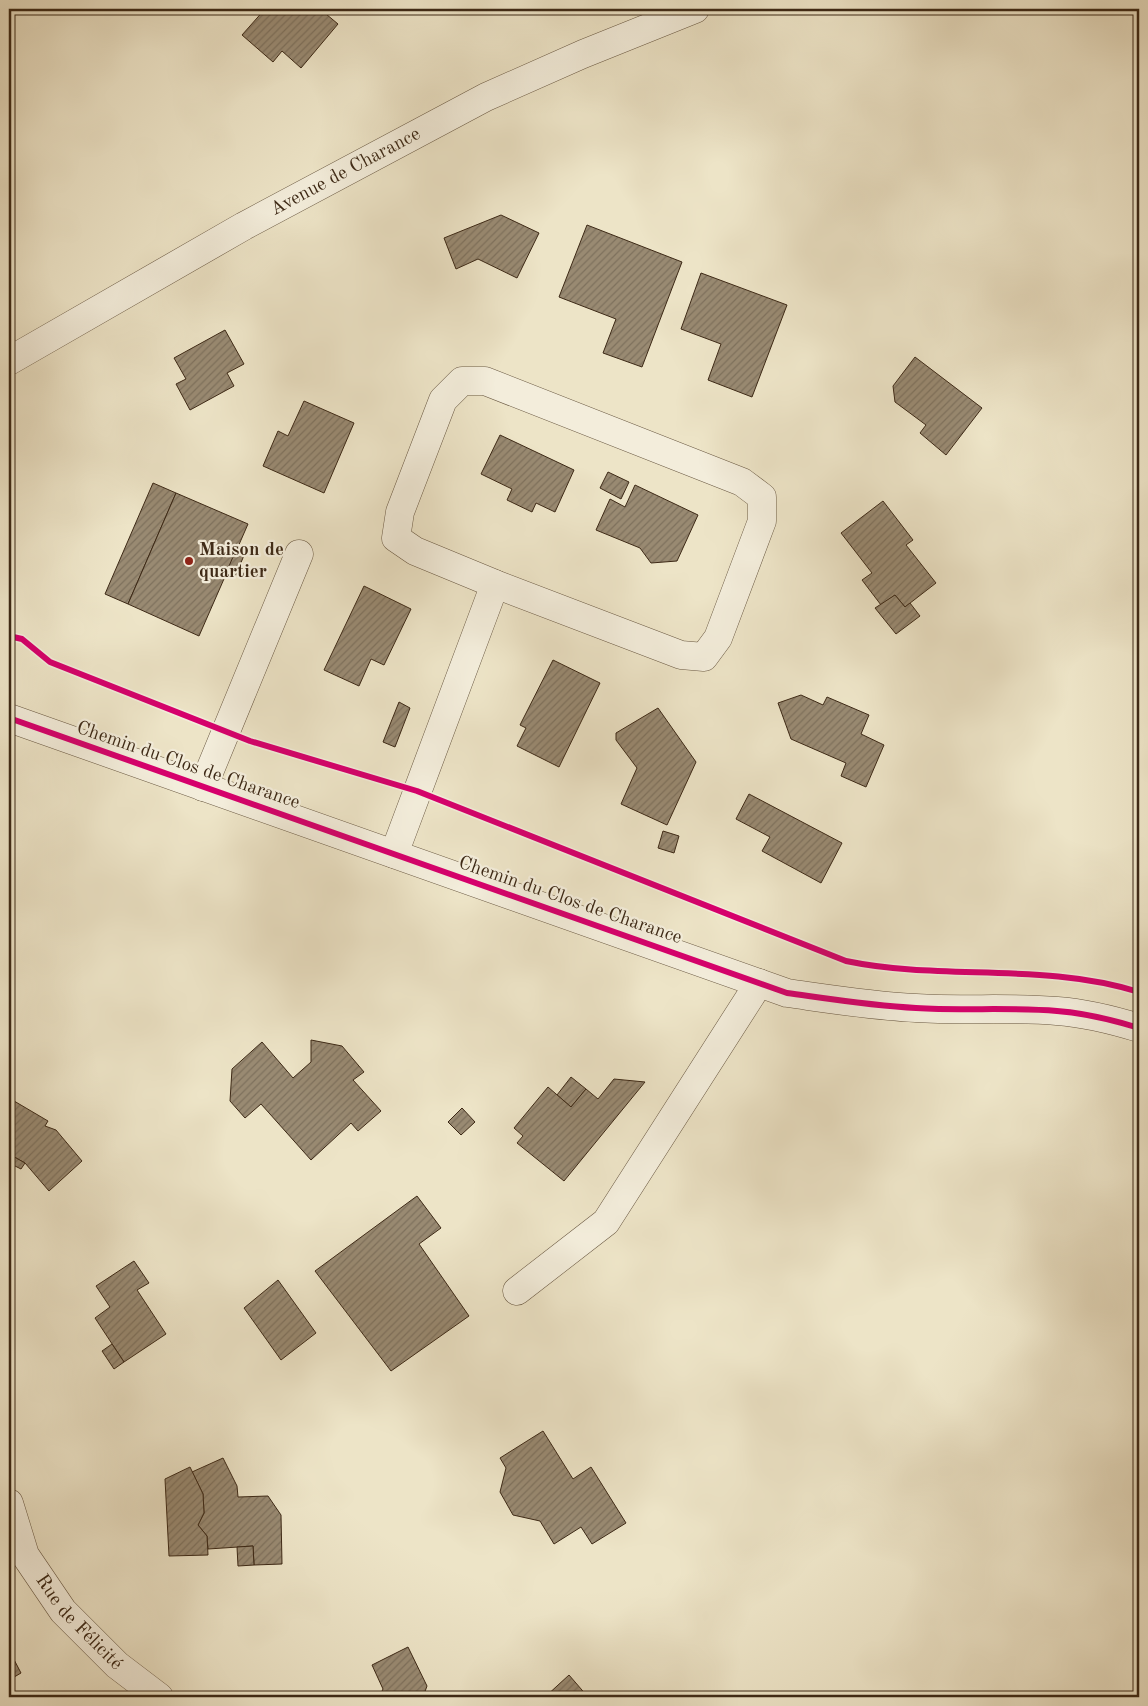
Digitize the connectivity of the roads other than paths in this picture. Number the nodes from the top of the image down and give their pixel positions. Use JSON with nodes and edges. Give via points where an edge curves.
{"nodes":[{"id":1,"x":695,"y":9,"type":"edge"},
{"id":2,"x":9,"y":361,"type":"edge"},
{"id":3,"x":299,"y":554,"type":"dead end"},
{"id":4,"x":495,"y":584,"type":"junction"},
{"id":5,"x":9,"y":718,"type":"edge"},
{"id":6,"x":203,"y":787,"type":"junction"},
{"id":7,"x":394,"y":854,"type":"junction"},
{"id":8,"x":759,"y":983,"type":"junction"},
{"id":9,"x":1139,"y":1028,"type":"edge"},
{"id":10,"x":517,"y":1290,"type":"dead end"},
{"id":11,"x":9,"y":1503,"type":"edge"},
{"id":12,"x":159,"y":1697,"type":"edge"}],
"edges":[{"from":1,"to":2,"type":"street","name":"Avenue de Charance","via":[[486,97],[244,226]]},
{"from":3,"to":6,"type":"street"},
{"from":4,"to":4,"type":"street","via":[[682,655],[704,657],[718,638],[762,521],[762,497],[742,482],[485,381],[462,381],[443,400],[400,512],[396,538],[415,551]]},
{"from":4,"to":7,"type":"street"},
{"from":5,"to":6,"type":"street","name":"Chemin du Clos de Charance"},
{"from":6,"to":7,"type":"street","name":"Chemin du Clos de Charance"},
{"from":7,"to":8,"type":"street","name":"Chemin du Clos de Charance"},
{"from":8,"to":9,"type":"street","name":"Chemin du Clos de Charance","via":[[787,993],[865,1004],[1058,1011]]},
{"from":8,"to":10,"type":"street","via":[[606,1222]]},
{"from":11,"to":12,"type":"street","name":"Rue de Félicité","via":[[25,1555],[63,1611],[117,1665]]}]}
